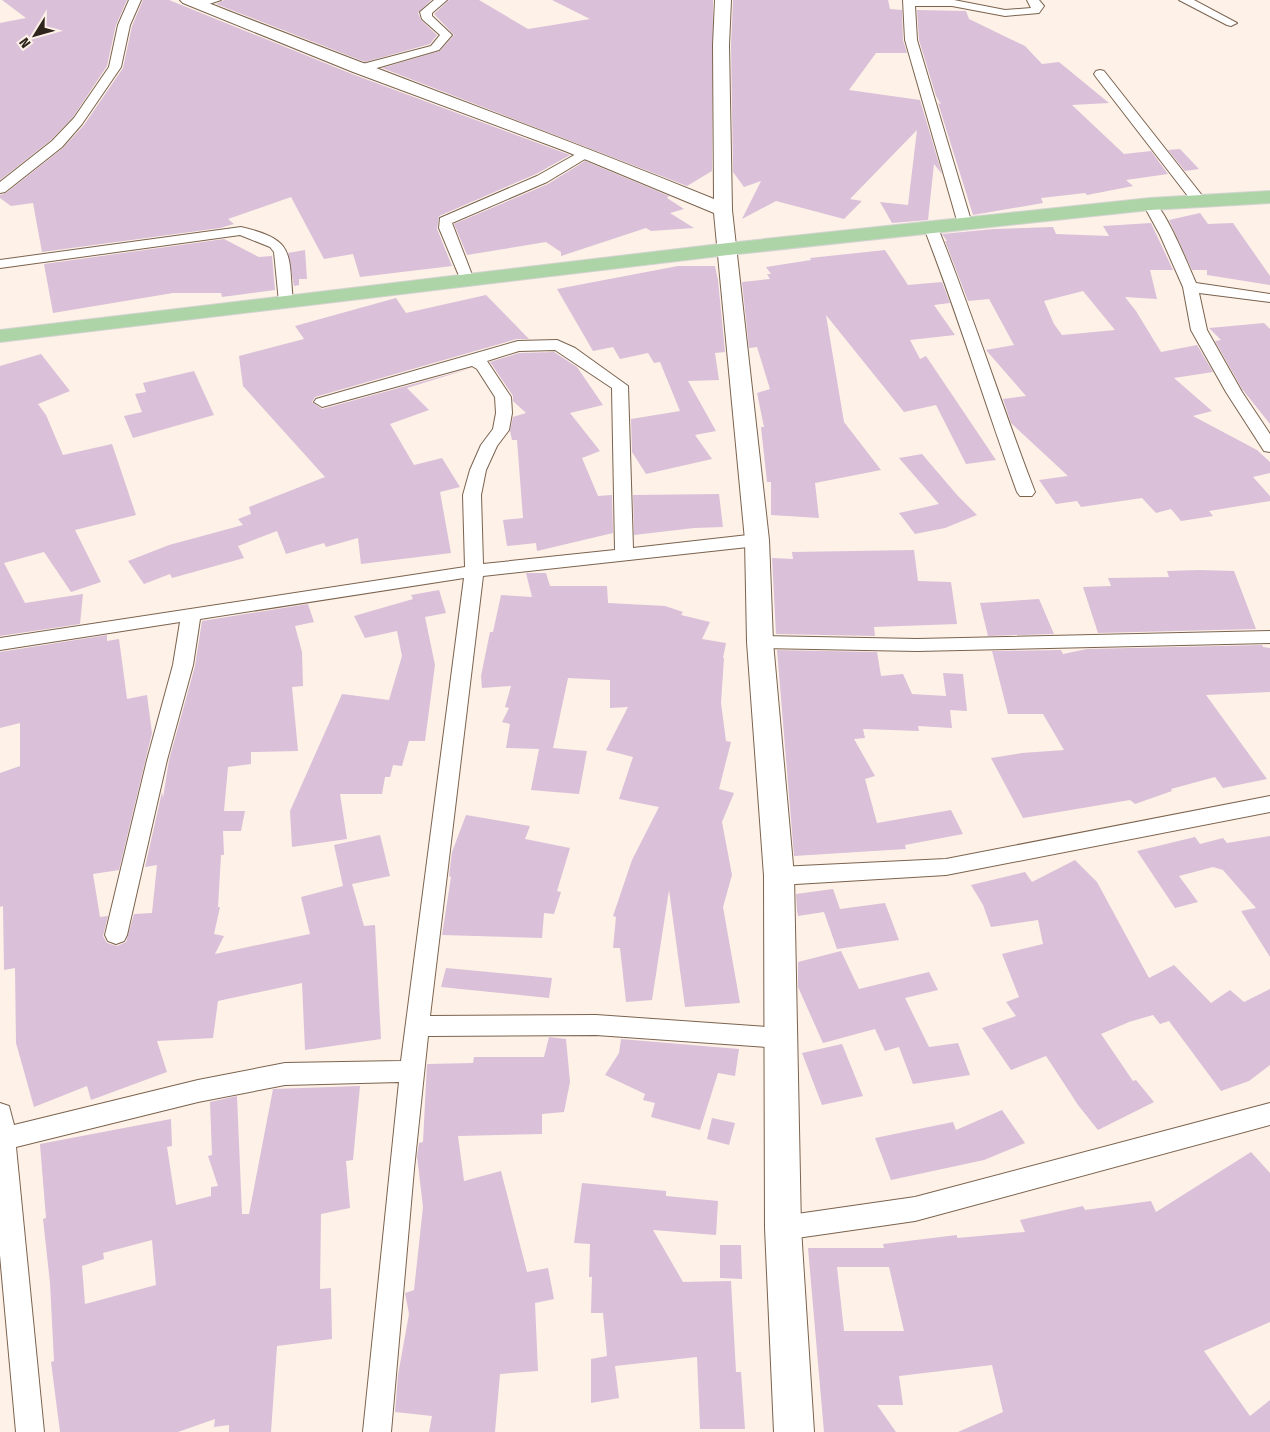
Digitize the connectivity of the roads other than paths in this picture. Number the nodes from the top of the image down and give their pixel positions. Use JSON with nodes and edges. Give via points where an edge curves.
{"nodes":[{"id":1,"x":135,"y":0,"type":"edge"},
{"id":2,"x":441,"y":0,"type":"edge"},
{"id":3,"x":723,"y":0,"type":"edge"},
{"id":4,"x":1033,"y":0,"type":"edge"},
{"id":5,"x":1185,"y":0,"type":"edge"},
{"id":6,"x":909,"y":1,"type":"edge"},
{"id":7,"x":201,"y":2,"type":"edge"},
{"id":8,"x":1231,"y":23,"type":"dead end"},
{"id":9,"x":359,"y":69,"type":"junction"},
{"id":10,"x":1100,"y":74,"type":"dead end"},
{"id":11,"x":585,"y":153,"type":"junction"},
{"id":12,"x":0,"y":189,"type":"edge"},
{"id":13,"x":1270,"y":197,"type":"edge"},
{"id":14,"x":1199,"y":201,"type":"junction"},
{"id":15,"x":1150,"y":204,"type":"junction"},
{"id":16,"x":723,"y":210,"type":"junction"},
{"id":17,"x":966,"y":224,"type":"junction"},
{"id":18,"x":931,"y":228,"type":"junction"},
{"id":19,"x":728,"y":249,"type":"junction"},
{"id":20,"x":0,"y":264,"type":"edge"},
{"id":21,"x":467,"y":280,"type":"junction"},
{"id":22,"x":1190,"y":287,"type":"junction"},
{"id":23,"x":1270,"y":298,"type":"edge"},
{"id":24,"x":286,"y":302,"type":"junction"},
{"id":25,"x":0,"y":336,"type":"edge"},
{"id":26,"x":475,"y":360,"type":"junction"},
{"id":27,"x":322,"y":402,"type":"dead end"},
{"id":28,"x":1270,"y":446,"type":"edge"},
{"id":29,"x":1026,"y":492,"type":"dead end"},
{"id":30,"x":757,"y":540,"type":"junction"},
{"id":31,"x":624,"y":554,"type":"junction"},
{"id":32,"x":474,"y":571,"type":"junction"},
{"id":33,"x":191,"y":614,"type":"junction"},
{"id":34,"x":1270,"y":637,"type":"edge"},
{"id":35,"x":760,"y":642,"type":"junction"},
{"id":36,"x":0,"y":644,"type":"edge"},
{"id":37,"x":1270,"y":804,"type":"edge"},
{"id":38,"x":780,"y":876,"type":"junction"},
{"id":39,"x":116,"y":935,"type":"dead end"},
{"id":40,"x":418,"y":1026,"type":"junction"},
{"id":41,"x":781,"y":1038,"type":"junction"},
{"id":42,"x":413,"y":1071,"type":"junction"},
{"id":43,"x":1270,"y":1114,"type":"edge"},
{"id":44,"x":1,"y":1126,"type":"edge"},
{"id":45,"x":783,"y":1228,"type":"junction"},
{"id":46,"x":30,"y":1432,"type":"edge"},
{"id":47,"x":377,"y":1432,"type":"edge"},
{"id":48,"x":794,"y":1432,"type":"edge"}],
"edges":[{"from":1,"to":12,"type":"street","via":[[124,26],[115,67],[78,121],[57,144]]},
{"from":2,"to":9,"type":"street","via":[[426,12],[426,17],[446,35],[435,48]]},
{"from":3,"to":16,"type":"main road"},
{"from":4,"to":6,"type":"street","via":[[1038,6],[1034,11],[1013,14],[952,3]]},
{"from":5,"to":8,"type":"street"},
{"from":6,"to":17,"type":"street","via":[[910,40]]},
{"from":7,"to":9,"type":"main road"},
{"from":9,"to":11,"type":"main road"},
{"from":10,"to":14,"type":"street"},
{"from":11,"to":16,"type":"main road"},
{"from":11,"to":21,"type":"street","via":[[542,179],[445,221]]},
{"from":13,"to":14,"type":"main road"},
{"from":14,"to":15,"type":"main road"},
{"from":15,"to":17,"type":"main road"},
{"from":15,"to":22,"type":"street","via":[[1168,235]]},
{"from":16,"to":19,"type":"main road"},
{"from":17,"to":18,"type":"main road"},
{"from":18,"to":19,"type":"main road"},
{"from":18,"to":29,"type":"street"},
{"from":19,"to":21,"type":"main road"},
{"from":19,"to":30,"type":"main road"},
{"from":20,"to":24,"type":"street","via":[[242,231],[275,244],[281,252]]},
{"from":21,"to":24,"type":"main road"},
{"from":22,"to":23,"type":"street"},
{"from":22,"to":28,"type":"street","via":[[1198,330]]},
{"from":24,"to":25,"type":"main road"},
{"from":26,"to":27,"type":"street"},
{"from":26,"to":31,"type":"street","via":[[518,346],[556,345],[620,386]]},
{"from":26,"to":32,"type":"street","via":[[484,366],[503,397],[504,413],[501,430],[489,445],[478,470],[472,496]]},
{"from":30,"to":31,"type":"street"},
{"from":30,"to":35,"type":"main road"},
{"from":31,"to":32,"type":"street"},
{"from":32,"to":33,"type":"street"},
{"from":32,"to":40,"type":"street"},
{"from":33,"to":36,"type":"street"},
{"from":33,"to":39,"type":"street","via":[[183,665]]},
{"from":34,"to":35,"type":"street","via":[[917,645]]},
{"from":35,"to":38,"type":"main road"},
{"from":37,"to":38,"type":"street","via":[[946,867]]},
{"from":38,"to":41,"type":"main road"},
{"from":40,"to":41,"type":"street","via":[[596,1025]]},
{"from":40,"to":42,"type":"street"},
{"from":41,"to":45,"type":"main road"},
{"from":42,"to":44,"type":"street","via":[[285,1074]]},
{"from":42,"to":47,"type":"street"},
{"from":43,"to":45,"type":"street","via":[[916,1209]]},
{"from":44,"to":46,"type":"street"},
{"from":45,"to":48,"type":"main road"}]}
